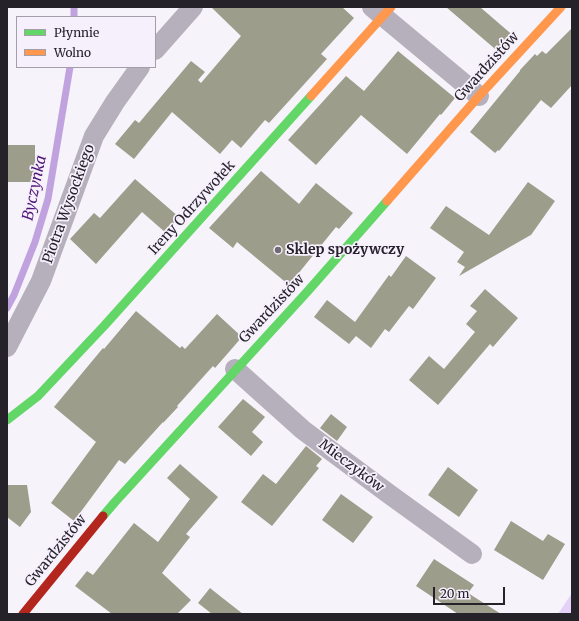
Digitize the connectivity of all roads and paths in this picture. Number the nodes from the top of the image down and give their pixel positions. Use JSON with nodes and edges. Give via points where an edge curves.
{"nodes":[{"id":1,"x":193,"y":7,"type":"edge"},
{"id":2,"x":561,"y":7,"type":"edge"},
{"id":3,"x":382,"y":10,"type":"edge"},
{"id":4,"x":156,"y":49,"type":"edge"},
{"id":5,"x":139,"y":68,"type":"edge"},
{"id":6,"x":479,"y":96,"type":"junction"},
{"id":7,"x":7,"y":347,"type":"edge"},
{"id":8,"x":235,"y":369,"type":"junction"},
{"id":9,"x":7,"y":420,"type":"edge"},
{"id":10,"x":472,"y":554,"type":"dead end"},
{"id":11,"x":23,"y":614,"type":"edge"}],
"edges":[{"from":1,"to":4,"type":"street"},
{"from":2,"to":6,"type":"street","name":"Gwardzistów"},
{"from":3,"to":6,"type":"street"},
{"from":3,"to":9,"type":"street","name":"Ireny Odrzywołek","via":[[104,326],[38,396]]},
{"from":5,"to":7,"type":"street","name":"Piotra Wysockiego","via":[[94,136],[41,281]]},
{"from":6,"to":8,"type":"street","name":"Gwardzistów","via":[[307,292]]},
{"from":8,"to":10,"type":"street","name":"Mieczyków","via":[[303,430]]},
{"from":8,"to":11,"type":"street","name":"Gwardzistów","via":[[115,502]]}]}
